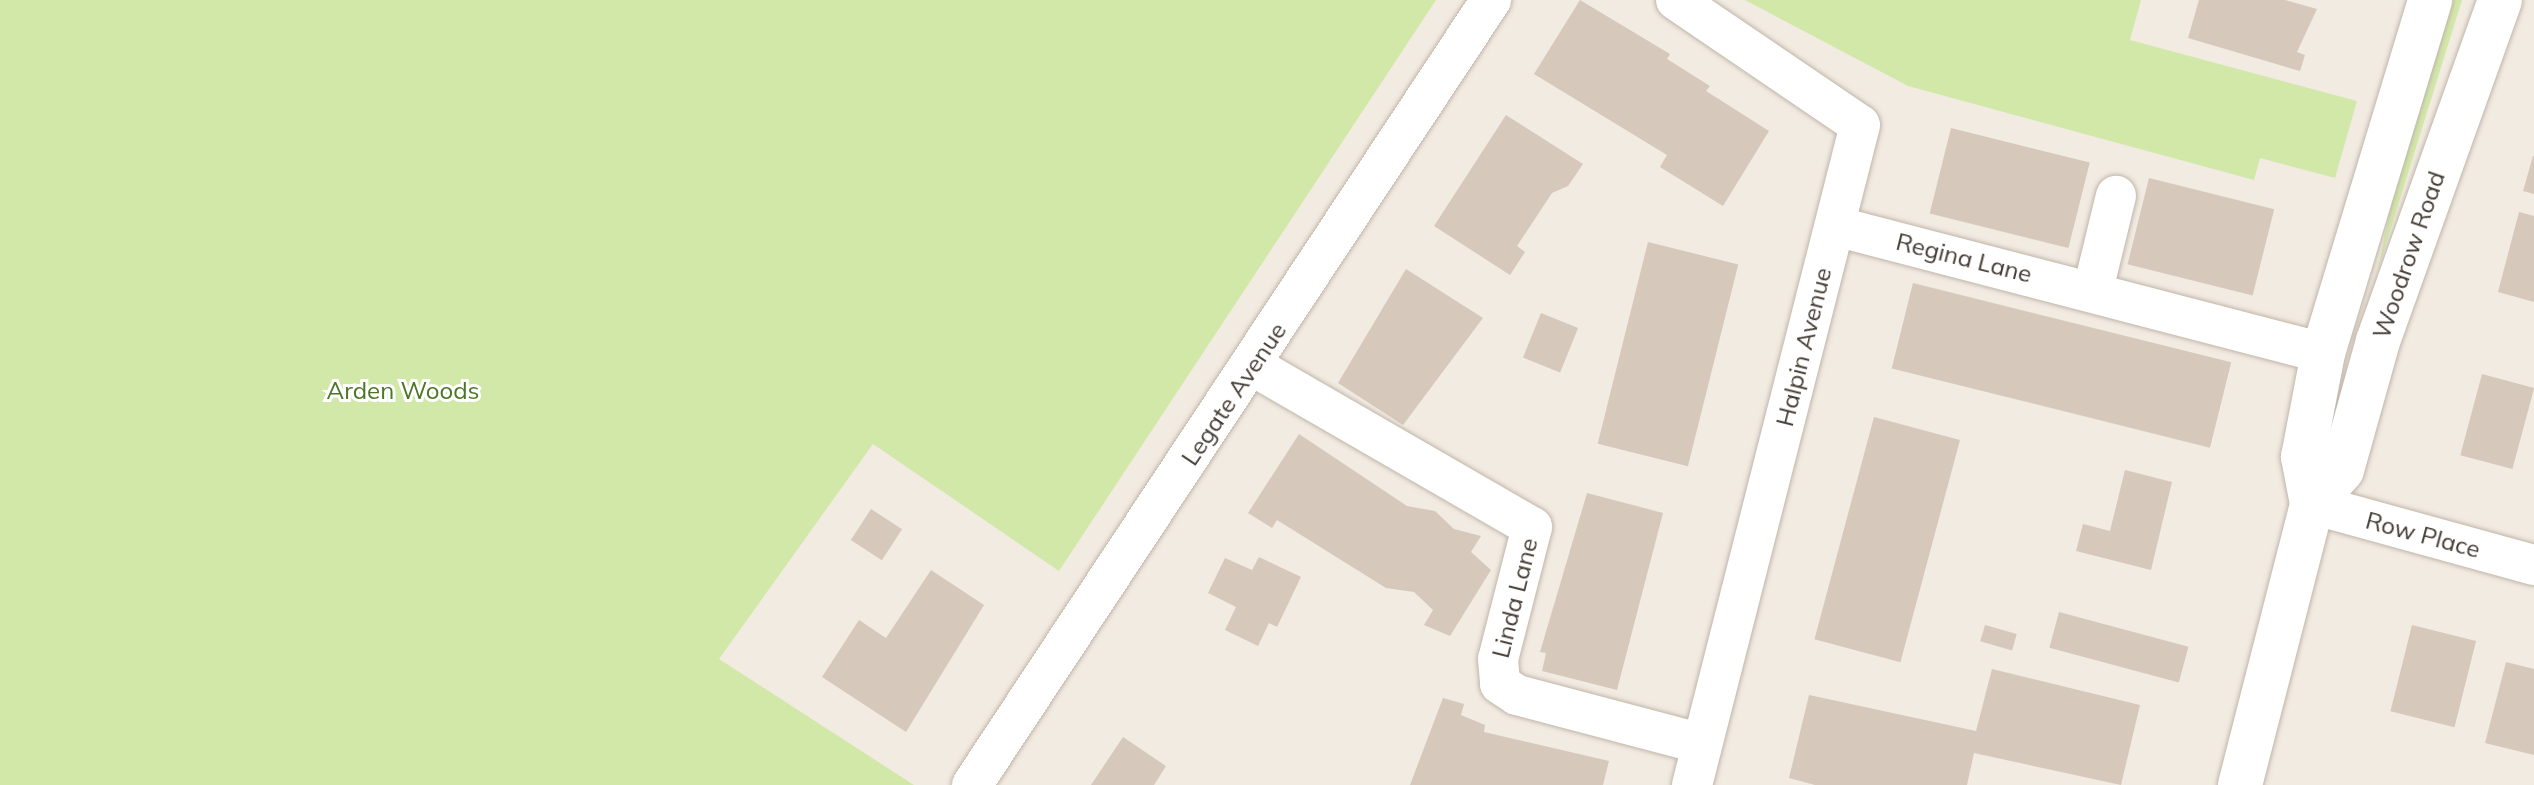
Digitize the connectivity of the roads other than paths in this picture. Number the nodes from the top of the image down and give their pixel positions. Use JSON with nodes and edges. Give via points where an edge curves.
{"nodes":[{"id":1,"x":1491,"y":0,"type":"edge"},
{"id":2,"x":1676,"y":0,"type":"edge"},
{"id":3,"x":2430,"y":0,"type":"edge"},
{"id":4,"x":2500,"y":0,"type":"edge"},
{"id":5,"x":2116,"y":196,"type":"dead end"},
{"id":6,"x":1835,"y":226,"type":"junction"},
{"id":7,"x":2093,"y":290,"type":"junction"},
{"id":8,"x":2323,"y":353,"type":"junction"},
{"id":9,"x":1253,"y":366,"type":"junction"},
{"id":10,"x":2312,"y":504,"type":"junction"},
{"id":11,"x":2534,"y":565,"type":"edge"},
{"id":12,"x":1702,"y":744,"type":"junction"},
{"id":13,"x":972,"y":785,"type":"edge"},
{"id":14,"x":1692,"y":785,"type":"edge"},
{"id":15,"x":2240,"y":785,"type":"edge"}],
"edges":[{"from":1,"to":9,"type":"street","name":"Legate Avenue"},
{"from":2,"to":6,"type":"street","name":"Halpin Avenue","via":[[1860,125]]},
{"from":3,"to":8,"type":"street","name":"Woodrow Road"},
{"from":4,"to":10,"type":"street","name":"Woodrow Road","via":[[2378,341],[2342,470]]},
{"from":5,"to":7,"type":"street"},
{"from":6,"to":7,"type":"street","name":"Regina Lane"},
{"from":6,"to":12,"type":"street","name":"Halpin Avenue"},
{"from":7,"to":8,"type":"street","name":"Regina Lane"},
{"from":8,"to":10,"type":"street","name":"Woodrow Road","via":[[2303,457]]},
{"from":9,"to":12,"type":"street","name":"Linda Lane","via":[[1532,527],[1498,659],[1500,684],[1517,695]]},
{"from":9,"to":13,"type":"street","name":"Legate Avenue"},
{"from":10,"to":11,"type":"street","name":"Row Place"},
{"from":10,"to":15,"type":"street","name":"Woodrow Road"},
{"from":12,"to":14,"type":"street","name":"Halpin Avenue"}]}
